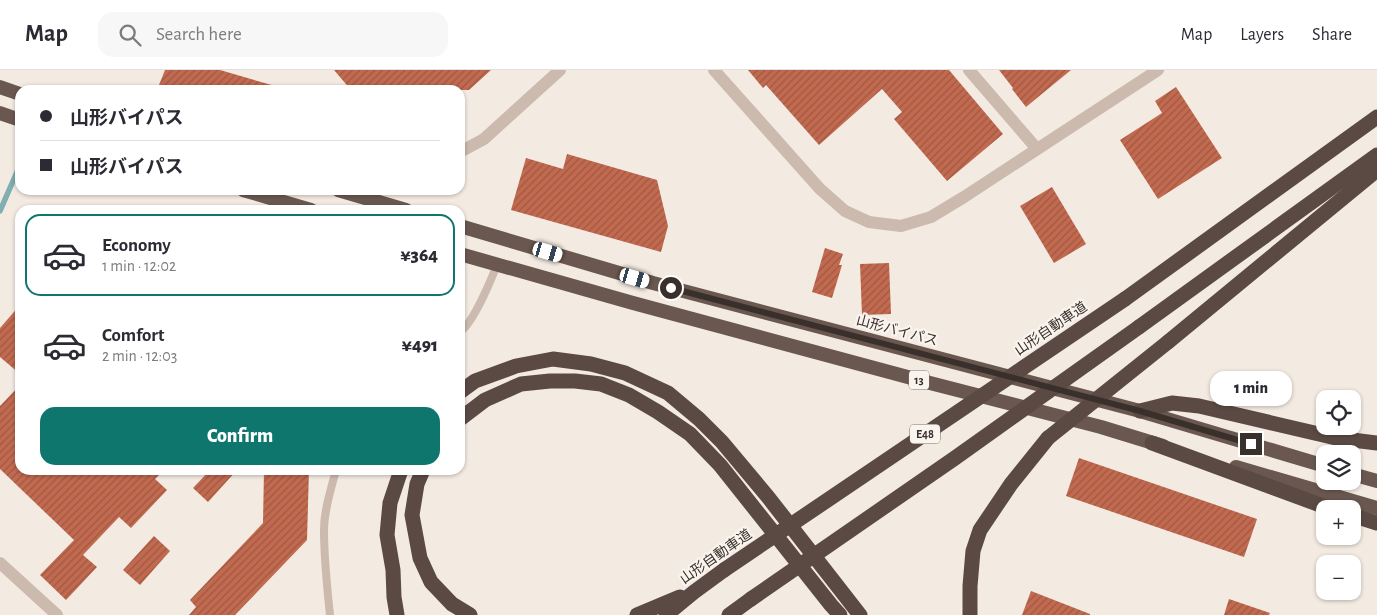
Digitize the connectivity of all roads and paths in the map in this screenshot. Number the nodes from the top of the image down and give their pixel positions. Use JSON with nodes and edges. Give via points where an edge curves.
{"nodes":[{"id":1,"x":560,"y":70,"type":"edge"},
{"id":2,"x":714,"y":70,"type":"edge"},
{"id":3,"x":969,"y":70,"type":"edge"},
{"id":4,"x":1153,"y":71,"type":"edge"},
{"id":5,"x":0,"y":87,"type":"edge"},
{"id":6,"x":15,"y":92,"type":"edge"},
{"id":7,"x":0,"y":113,"type":"edge"},
{"id":8,"x":1377,"y":117,"type":"edge"},
{"id":9,"x":15,"y":118,"type":"edge"},
{"id":10,"x":465,"y":149,"type":"edge"},
{"id":11,"x":1037,"y":149,"type":"junction"},
{"id":12,"x":1377,"y":155,"type":"edge"},
{"id":13,"x":1377,"y":170,"type":"edge"},
{"id":14,"x":261,"y":195,"type":"edge"},
{"id":15,"x":355,"y":195,"type":"edge"},
{"id":16,"x":294,"y":205,"type":"edge"},
{"id":17,"x":389,"y":205,"type":"edge"},
{"id":18,"x":465,"y":227,"type":"edge"},
{"id":19,"x":465,"y":255,"type":"edge"},
{"id":20,"x":497,"y":265,"type":"junction"},
{"id":21,"x":465,"y":329,"type":"edge"},
{"id":22,"x":465,"y":388,"type":"edge"},
{"id":23,"x":1140,"y":411,"type":"junction"},
{"id":24,"x":465,"y":415,"type":"edge"},
{"id":25,"x":1152,"y":443,"type":"junction"},
{"id":26,"x":1377,"y":443,"type":"edge"},
{"id":27,"x":1316,"y":463,"type":"edge"},
{"id":28,"x":335,"y":475,"type":"edge"},
{"id":29,"x":399,"y":475,"type":"edge"},
{"id":30,"x":421,"y":475,"type":"edge"},
{"id":31,"x":1361,"y":477,"type":"edge"},
{"id":32,"x":1377,"y":482,"type":"edge"},
{"id":33,"x":1316,"y":503,"type":"edge"},
{"id":34,"x":1377,"y":508,"type":"edge"},
{"id":35,"x":1361,"y":518,"type":"edge"},
{"id":36,"x":1377,"y":523,"type":"edge"},
{"id":37,"x":0,"y":563,"type":"edge"},
{"id":38,"x":694,"y":592,"type":"junction"},
{"id":39,"x":57,"y":615,"type":"edge"},
{"id":40,"x":330,"y":615,"type":"edge"},
{"id":41,"x":397,"y":615,"type":"edge"},
{"id":42,"x":470,"y":615,"type":"edge"},
{"id":43,"x":637,"y":615,"type":"edge"},
{"id":44,"x":666,"y":615,"type":"edge"},
{"id":45,"x":730,"y":615,"type":"edge"},
{"id":46,"x":840,"y":615,"type":"edge"},
{"id":47,"x":860,"y":615,"type":"edge"},
{"id":48,"x":970,"y":615,"type":"edge"}],
"edges":[{"from":1,"to":10,"type":"street","via":[[484,139]]},
{"from":2,"to":11,"type":"street","via":[[820,189],[845,211],[869,222],[901,226],[931,216]]},
{"from":3,"to":11,"type":"street"},
{"from":4,"to":11,"type":"street"},
{"from":5,"to":6,"type":"highway"},
{"from":7,"to":9,"type":"highway"},
{"from":8,"to":38,"type":"highway","name":"山形自動車道","number":"E48","bridge":true,"via":[[1125,299]]},
{"from":12,"to":45,"type":"highway","number":"E48","bridge":true,"via":[[947,464]]},
{"from":13,"to":48,"type":"highway","bridge":true,"via":[[1048,438],[980,530],[973,551]]},
{"from":14,"to":16,"type":"highway"},
{"from":15,"to":17,"type":"highway"},
{"from":18,"to":23,"type":"highway","name":"山形バイパス","number":"13","via":[[653,283]]},
{"from":19,"to":20,"type":"highway","number":"13"},
{"from":20,"to":21,"type":"lane"},
{"from":20,"to":25,"type":"highway","number":"13"},
{"from":22,"to":47,"type":"highway","via":[[475,381],[516,366],[553,359],[625,373],[668,393],[722,442]]},
{"from":23,"to":26,"type":"highway","via":[[1172,403],[1198,406],[1336,438]]},
{"from":23,"to":27,"type":"highway","name":"山形バイパス","number":"13"},
{"from":24,"to":46,"type":"highway","via":[[485,400],[521,384],[550,380],[601,384],[629,395],[690,434],[720,464]]},
{"from":25,"to":33,"type":"highway"},
{"from":25,"to":34,"type":"highway","number":"13"},
{"from":28,"to":40,"type":"lane","via":[[324,529]]},
{"from":29,"to":41,"type":"highway","via":[[390,503],[387,535]]},
{"from":30,"to":42,"type":"highway","via":[[412,515],[420,558],[431,582],[452,604]]},
{"from":31,"to":32,"type":"highway"},
{"from":35,"to":36,"type":"highway"},
{"from":37,"to":39,"type":"street"},
{"from":38,"to":43,"type":"highway"},
{"from":38,"to":44,"type":"highway","name":"山形自動車道","number":"E48"}]}
